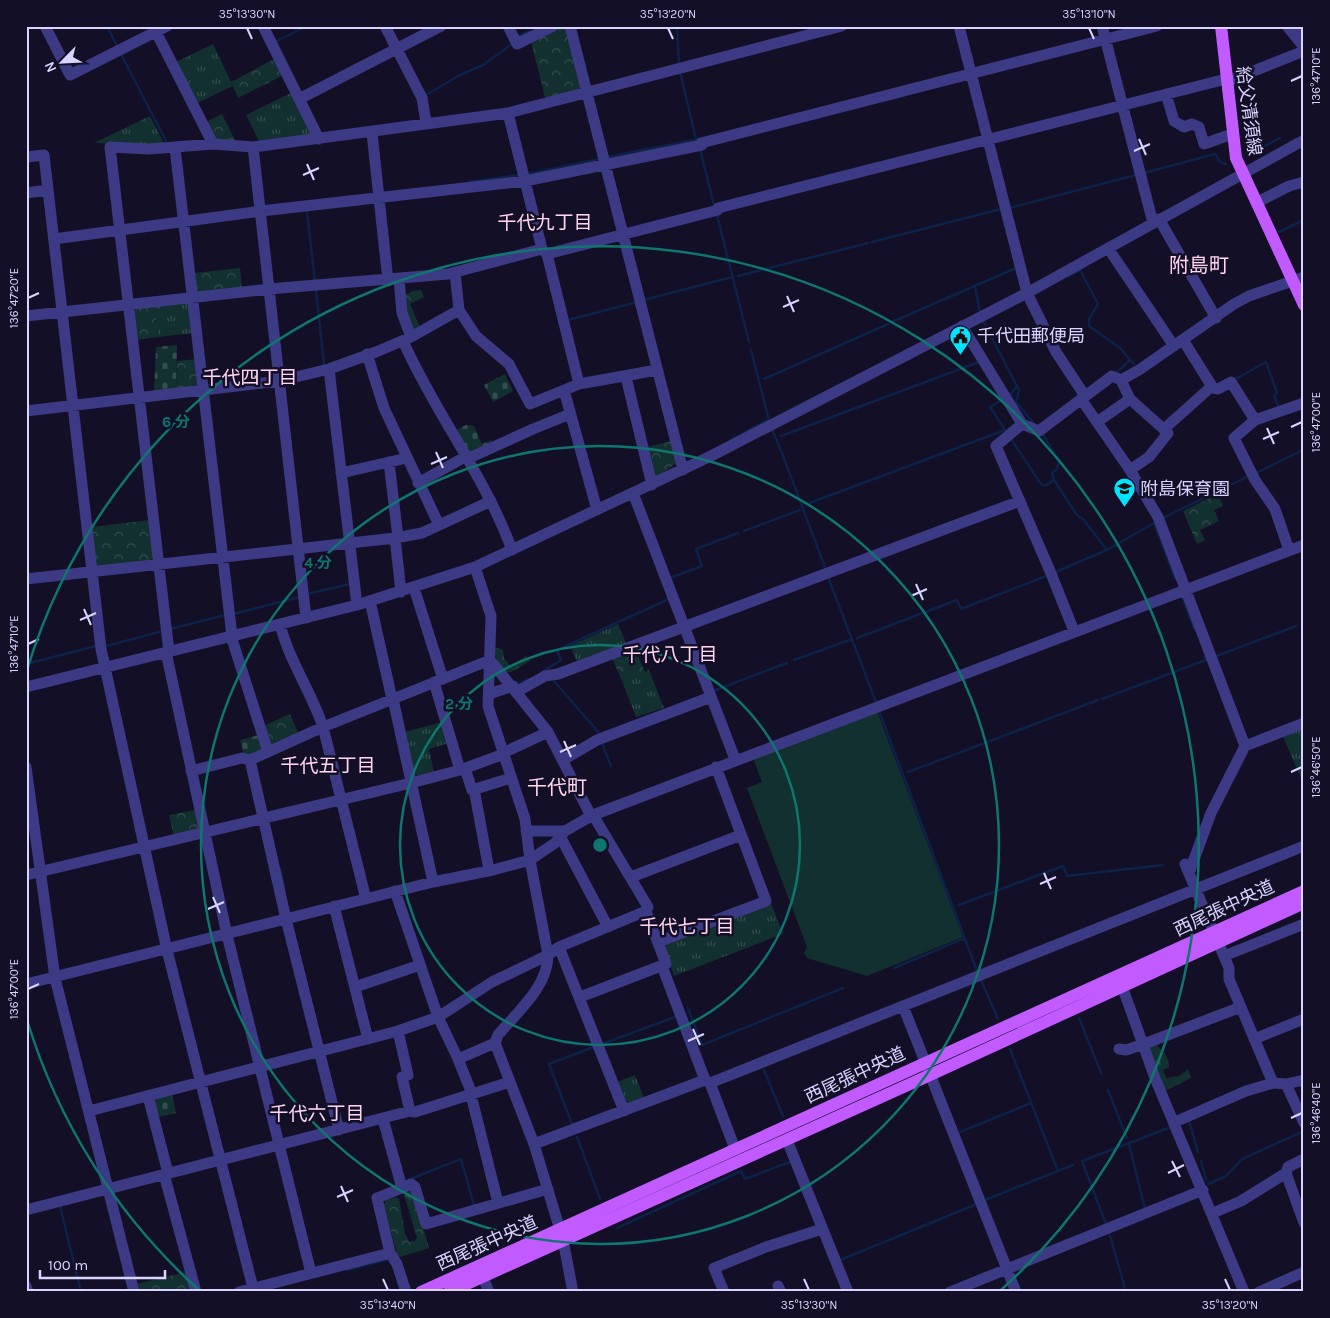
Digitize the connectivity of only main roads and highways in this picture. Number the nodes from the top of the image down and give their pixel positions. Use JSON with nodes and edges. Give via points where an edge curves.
{"nodes":[{"id":1,"x":1221,"y":26,"type":"edge"},
{"id":2,"x":1299,"y":279,"type":"edge"},
{"id":3,"x":1304,"y":305,"type":"edge"},
{"id":4,"x":1304,"y":891,"type":"edge"},
{"id":5,"x":1304,"y":903,"type":"edge"},
{"id":6,"x":1215,"y":936,"type":"junction"},
{"id":7,"x":562,"y":1235,"type":"junction"},
{"id":8,"x":421,"y":1292,"type":"edge"},
{"id":9,"x":449,"y":1292,"type":"edge"}],
"edges":[{"from":1,"to":2,"type":"main road","name":"給父清須線","via":[[1236,158],[1256,203]]},
{"from":2,"to":3,"type":"main road","name":"給父清須線"},
{"from":4,"to":6,"type":"main road","name":"西尾張中央道"},
{"from":5,"to":6,"type":"main road","name":"西尾張中央道"},
{"from":6,"to":7,"type":"main road","name":"西尾張中央道","via":[[925,1062],[735,1149]]},
{"from":6,"to":7,"type":"main road","name":"西尾張中央道","via":[[1122,986],[930,1075],[787,1140]]},
{"from":7,"to":8,"type":"main road","name":"西尾張中央道"},
{"from":7,"to":9,"type":"main road","name":"西尾張中央道"}]}
